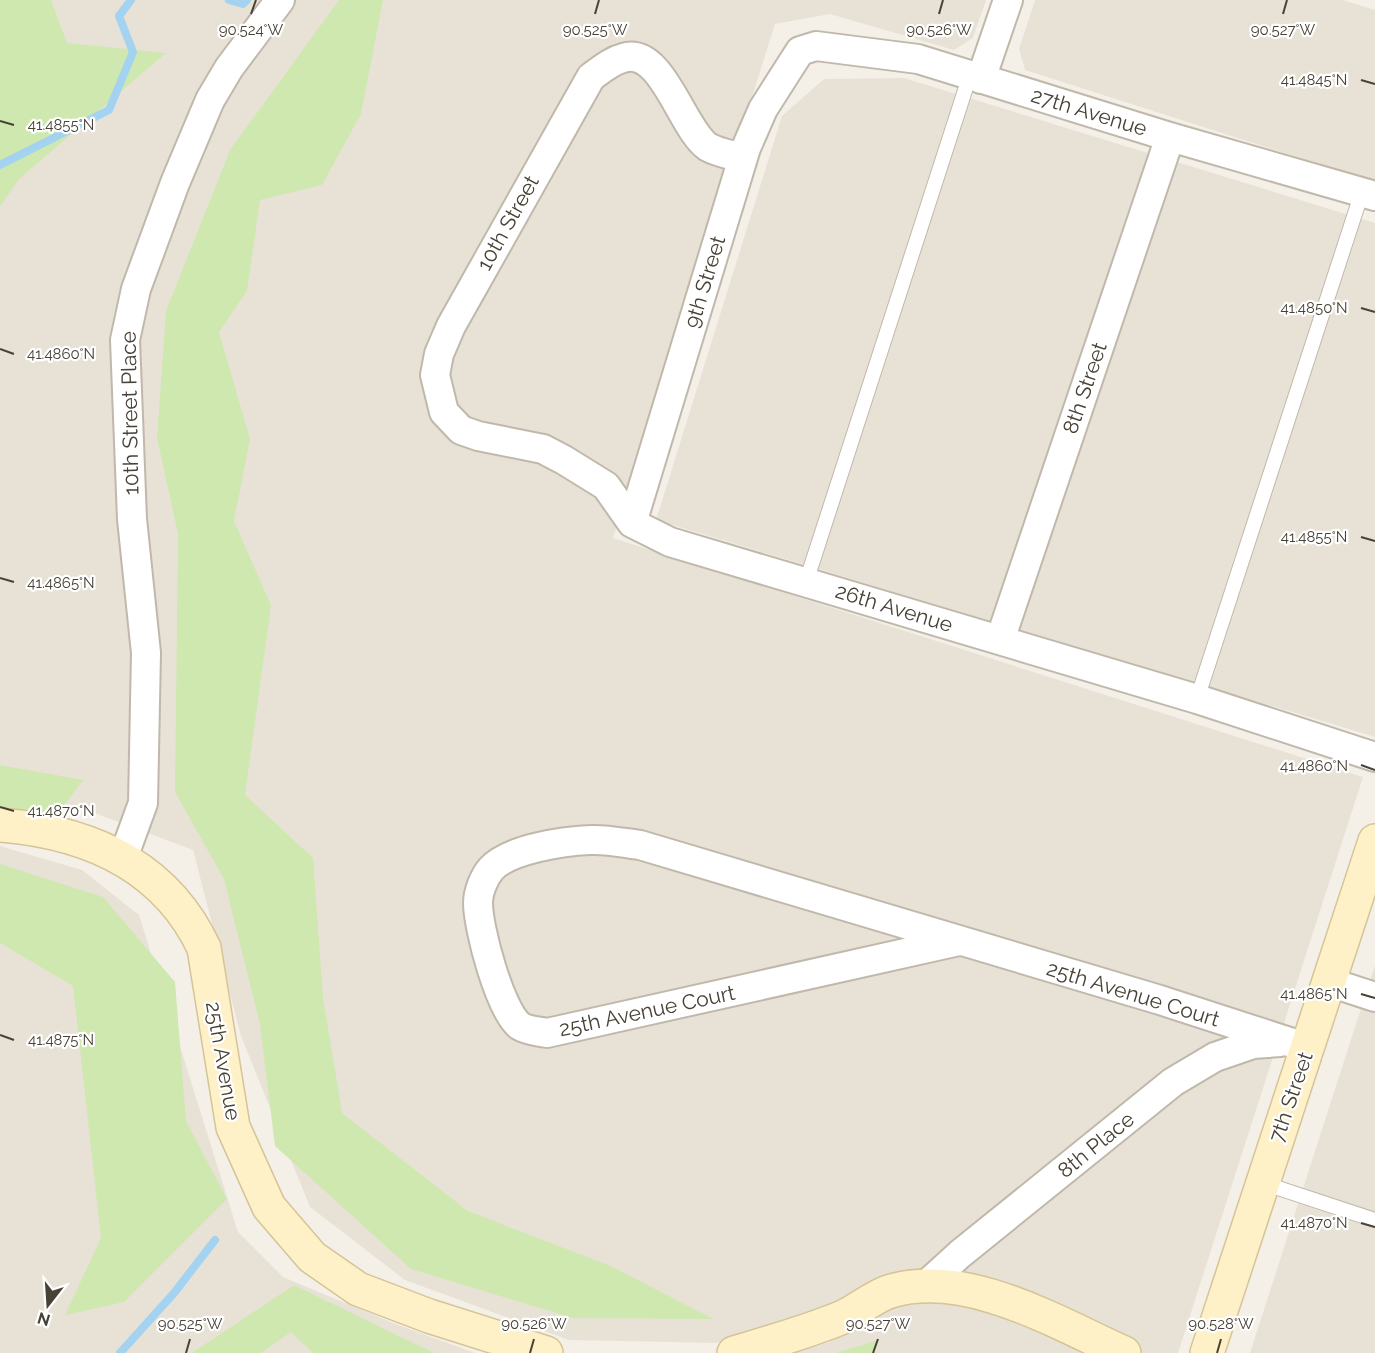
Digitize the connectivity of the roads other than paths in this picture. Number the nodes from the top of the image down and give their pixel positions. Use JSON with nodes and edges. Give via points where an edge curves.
{"nodes":[{"id":1,"x":280,"y":0,"type":"edge"},
{"id":2,"x":1008,"y":0,"type":"edge"},
{"id":3,"x":800,"y":51,"type":"joint"},
{"id":4,"x":975,"y":77,"type":"junction"},
{"id":5,"x":1170,"y":137,"type":"junction"},
{"id":6,"x":744,"y":158,"type":"junction"},
{"id":7,"x":1369,"y":194,"type":"edge"},
{"id":8,"x":444,"y":412,"type":"joint"},
{"id":9,"x":632,"y":523,"type":"junction"},
{"id":10,"x":806,"y":582,"type":"junction"},
{"id":11,"x":1000,"y":640,"type":"junction"},
{"id":12,"x":1197,"y":699,"type":"junction"},
{"id":13,"x":1375,"y":757,"type":"edge"},
{"id":14,"x":0,"y":825,"type":"edge"},
{"id":15,"x":1375,"y":841,"type":"edge"},
{"id":16,"x":123,"y":858,"type":"junction"},
{"id":17,"x":959,"y":941,"type":"junction"},
{"id":18,"x":1329,"y":982,"type":"junction"},
{"id":19,"x":1375,"y":997,"type":"edge"},
{"id":20,"x":1296,"y":1045,"type":"junction"},
{"id":21,"x":1262,"y":1183,"type":"junction"},
{"id":22,"x":1375,"y":1220,"type":"edge"},
{"id":23,"x":926,"y":1285,"type":"junction"},
{"id":24,"x":546,"y":1353,"type":"edge"},
{"id":25,"x":734,"y":1353,"type":"edge"},
{"id":26,"x":1124,"y":1353,"type":"edge"},
{"id":27,"x":1207,"y":1353,"type":"edge"}],
"edges":[{"from":1,"to":16,"type":"street","name":"10th Street Place","via":[[210,100],[136,289],[125,340],[132,519],[146,653],[142,803]]},
{"from":2,"to":4,"type":"street"},
{"from":3,"to":4,"type":"street","name":"27th Avenue","via":[[816,46],[871,51],[918,59]]},
{"from":3,"to":6,"type":"street","name":"9th Street","via":[[764,109]]},
{"from":4,"to":5,"type":"street","name":"27th Avenue"},
{"from":4,"to":10,"type":"lane"},
{"from":5,"to":7,"type":"street","name":"27th Avenue"},
{"from":5,"to":11,"type":"street","name":"8th Street"},
{"from":6,"to":8,"type":"street","name":"10th Street","via":[[707,146],[694,132],[656,69],[641,60],[626,56],[591,77],[451,326],[435,375]]},
{"from":6,"to":9,"type":"street","name":"9th Street"},
{"from":7,"to":12,"type":"lane"},
{"from":8,"to":9,"type":"street","name":"26th Avenue","via":[[461,430],[543,449],[564,460],[606,486]]},
{"from":9,"to":10,"type":"street","name":"26th Avenue","via":[[670,542]]},
{"from":10,"to":11,"type":"street","name":"26th Avenue"},
{"from":11,"to":12,"type":"street","name":"26th Avenue"},
{"from":12,"to":13,"type":"street","name":"26th Avenue"},
{"from":14,"to":16,"type":"street","name":"25th Avenue","via":[[64,834]]},
{"from":15,"to":18,"type":"street","name":"7th Street"},
{"from":16,"to":24,"type":"street","name":"25th Avenue","via":[[173,898],[192,922],[204,948],[233,1127],[268,1207],[312,1257],[358,1289]]},
{"from":17,"to":17,"type":"street","name":"25th Avenue Court","via":[[640,845],[592,839],[509,857],[490,870],[478,901],[480,922],[507,1011],[520,1025],[546,1033]]},
{"from":17,"to":20,"type":"street","name":"25th Avenue Court"},
{"from":18,"to":19,"type":"street"},
{"from":18,"to":20,"type":"street","name":"7th Street"},
{"from":20,"to":21,"type":"street","name":"7th Street"},
{"from":20,"to":23,"type":"street","name":"8th Place","via":[[1253,1044],[1215,1057],[1173,1082]]},
{"from":21,"to":22,"type":"lane"},
{"from":21,"to":27,"type":"street","name":"7th Street"},
{"from":23,"to":25,"type":"street","via":[[889,1292],[845,1316]]},
{"from":23,"to":26,"type":"street","via":[[963,1287],[997,1298]]}]}
